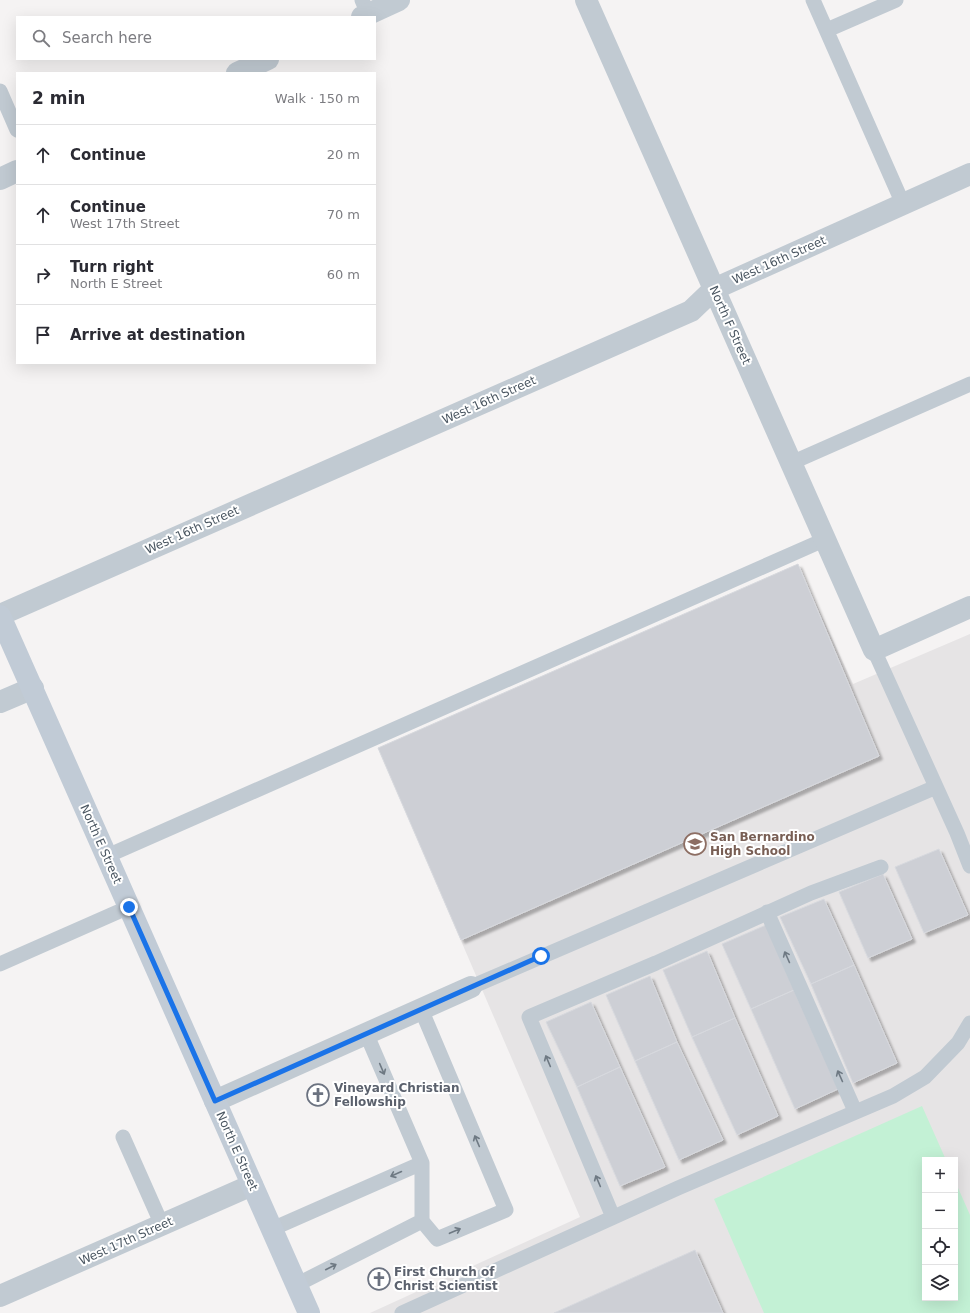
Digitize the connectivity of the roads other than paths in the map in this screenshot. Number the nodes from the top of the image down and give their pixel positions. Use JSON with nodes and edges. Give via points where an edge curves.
{"nodes":[{"id":1,"x":400,"y":0,"type":"edge"},
{"id":2,"x":586,"y":0,"type":"edge"},
{"id":3,"x":814,"y":0,"type":"edge"},
{"id":4,"x":896,"y":0,"type":"edge"},
{"id":5,"x":364,"y":10,"type":"edge"},
{"id":6,"x":827,"y":30,"type":"junction"},
{"id":7,"x":266,"y":60,"type":"edge"},
{"id":8,"x":238,"y":72,"type":"edge"},
{"id":9,"x":0,"y":91,"type":"edge"},
{"id":10,"x":16,"y":128,"type":"edge"},
{"id":11,"x":16,"y":171,"type":"edge"},
{"id":12,"x":970,"y":174,"type":"edge"},
{"id":13,"x":0,"y":179,"type":"edge"},
{"id":14,"x":903,"y":204,"type":"junction"},
{"id":15,"x":714,"y":289,"type":"junction"},
{"id":16,"x":970,"y":384,"type":"edge"},
{"id":17,"x":792,"y":463,"type":"junction"},
{"id":18,"x":826,"y":540,"type":"junction"},
{"id":19,"x":970,"y":607,"type":"edge"},
{"id":20,"x":0,"y":616,"type":"edge"},
{"id":21,"x":874,"y":650,"type":"junction"},
{"id":22,"x":33,"y":688,"type":"junction"},
{"id":23,"x":0,"y":702,"type":"edge"},
{"id":24,"x":936,"y":787,"type":"junction"},
{"id":25,"x":106,"y":856,"type":"junction"},
{"id":26,"x":970,"y":866,"type":"edge"},
{"id":27,"x":881,"y":867,"type":"dead end"},
{"id":28,"x":129,"y":907,"type":"junction"},
{"id":29,"x":767,"y":912,"type":"junction"},
{"id":30,"x":0,"y":964,"type":"edge"},
{"id":31,"x":471,"y":987,"type":"joint"},
{"id":32,"x":421,"y":1009,"type":"junction"},
{"id":33,"x":970,"y":1023,"type":"edge"},
{"id":34,"x":366,"y":1033,"type":"junction"},
{"id":35,"x":215,"y":1101,"type":"junction"},
{"id":36,"x":855,"y":1111,"type":"junction"},
{"id":37,"x":123,"y":1137,"type":"dead end"},
{"id":38,"x":422,"y":1163,"type":"junction"},
{"id":39,"x":252,"y":1185,"type":"junction"},
{"id":40,"x":614,"y":1217,"type":"junction"},
{"id":41,"x":422,"y":1221,"type":"junction"},
{"id":42,"x":162,"y":1225,"type":"junction"},
{"id":43,"x":272,"y":1229,"type":"junction"},
{"id":44,"x":296,"y":1285,"type":"junction"},
{"id":45,"x":0,"y":1296,"type":"edge"},
{"id":46,"x":309,"y":1313,"type":"edge"},
{"id":47,"x":402,"y":1313,"type":"edge"}],
"edges":[{"from":1,"to":5,"type":"street"},
{"from":2,"to":15,"type":"street","name":"North F Street"},
{"from":3,"to":6,"type":"lane"},
{"from":4,"to":6,"type":"lane"},
{"from":6,"to":14,"type":"lane"},
{"from":7,"to":8,"type":"street"},
{"from":9,"to":10,"type":"lane"},
{"from":11,"to":13,"type":"street"},
{"from":12,"to":14,"type":"street","name":"West 16th Street"},
{"from":14,"to":15,"type":"street","name":"West 16th Street"},
{"from":15,"to":17,"type":"street","name":"North F Street"},
{"from":15,"to":20,"type":"street","name":"West 16th Street","via":[[691,311]]},
{"from":16,"to":17,"type":"lane"},
{"from":17,"to":18,"type":"street","name":"North F Street"},
{"from":18,"to":21,"type":"street","name":"North F Street"},
{"from":18,"to":25,"type":"lane"},
{"from":19,"to":21,"type":"street"},
{"from":20,"to":22,"type":"main road","name":"North E Street"},
{"from":21,"to":24,"type":"lane"},
{"from":22,"to":23,"type":"street"},
{"from":22,"to":25,"type":"main road","name":"North E Street"},
{"from":24,"to":26,"type":"lane"},
{"from":24,"to":31,"type":"lane"},
{"from":25,"to":28,"type":"main road","name":"North E Street"},
{"from":27,"to":29,"type":"lane"},
{"from":28,"to":30,"type":"lane"},
{"from":28,"to":35,"type":"main road","name":"North E Street"},
{"from":36,"to":29,"type":"lane","one_way":true},
{"from":40,"to":29,"type":"lane","one_way":true,"via":[[529,1017]]},
{"from":31,"to":32,"type":"street"},
{"from":32,"to":34,"type":"street"},
{"from":41,"to":32,"type":"lane","one_way":true,"via":[[437,1239],[506,1210]]},
{"from":33,"to":36,"type":"lane","via":[[958,1043],[925,1077],[893,1096]]},
{"from":34,"to":35,"type":"street"},
{"from":34,"to":38,"type":"lane","one_way":true},
{"from":35,"to":39,"type":"main road","name":"North E Street"},
{"from":36,"to":40,"type":"lane"},
{"from":37,"to":42,"type":"lane"},
{"from":38,"to":41,"type":"lane"},
{"from":38,"to":43,"type":"lane","one_way":true},
{"from":39,"to":42,"type":"street","name":"West 17th Street"},
{"from":39,"to":43,"type":"main road","name":"North E Street"},
{"from":40,"to":47,"type":"lane"},
{"from":44,"to":41,"type":"lane","one_way":true},
{"from":42,"to":45,"type":"street","name":"West 17th Street"},
{"from":43,"to":44,"type":"main road","name":"North E Street"},
{"from":44,"to":46,"type":"main road","name":"North E Street"}]}
